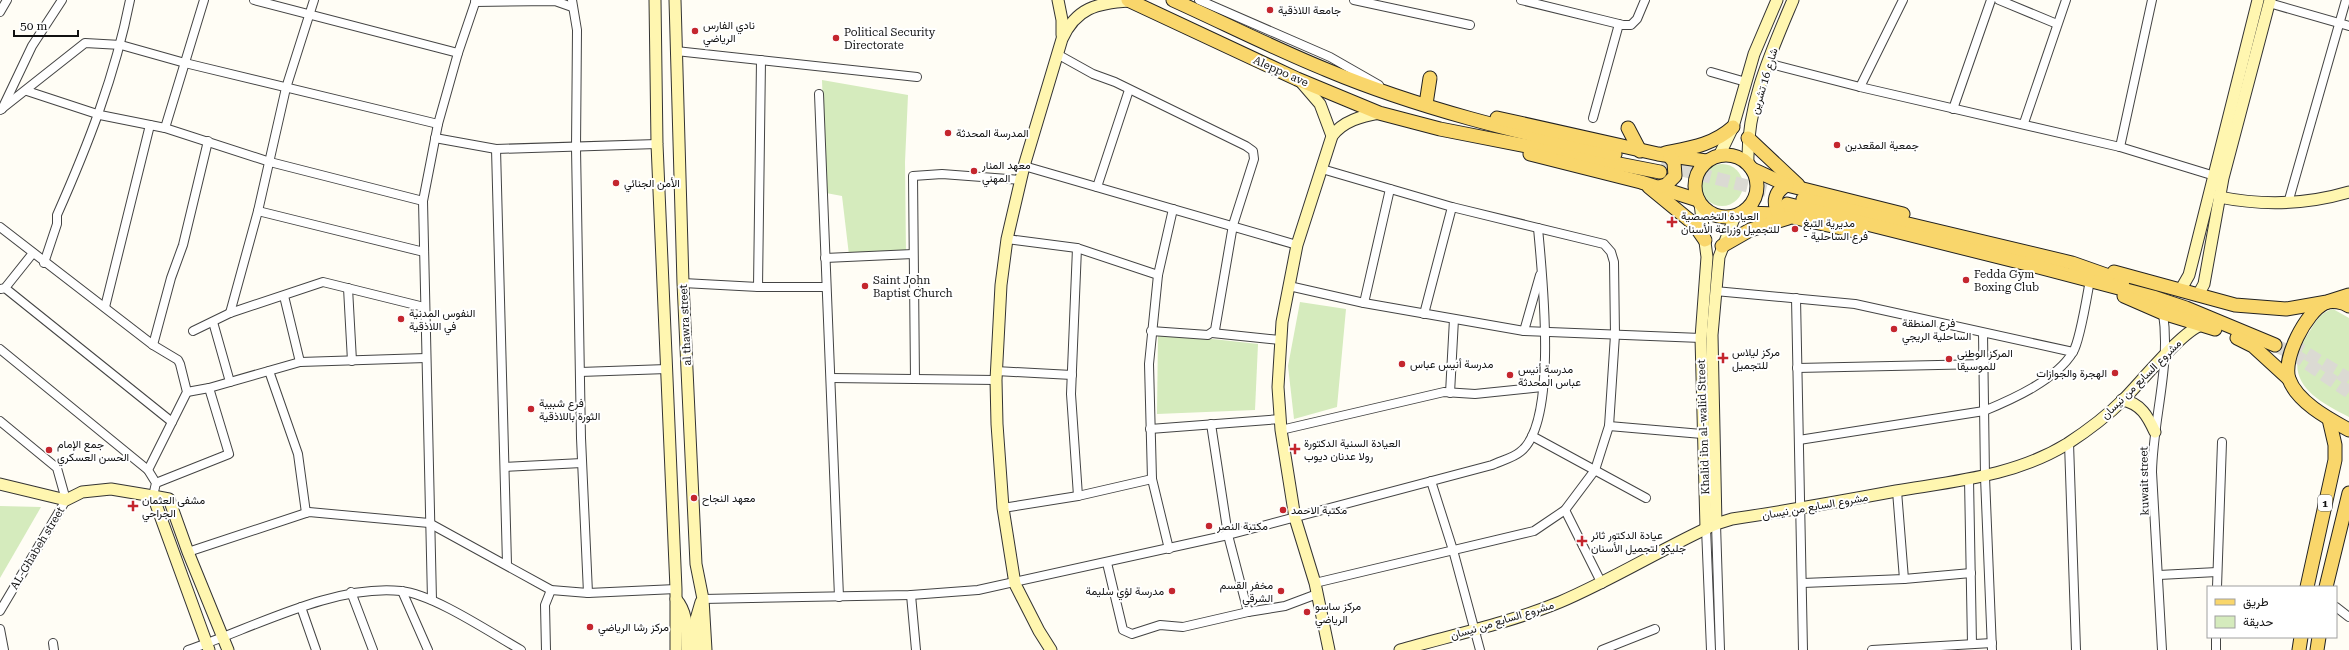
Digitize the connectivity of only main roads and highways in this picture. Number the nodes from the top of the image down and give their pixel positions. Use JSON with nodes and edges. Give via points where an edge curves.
{"nodes":[{"id":1,"x":1128,"y":0,"type":"edge"},
{"id":2,"x":1173,"y":0,"type":"edge"},
{"id":3,"x":1430,"y":78,"type":"dead end"},
{"id":4,"x":1426,"y":104,"type":"junction"},
{"id":5,"x":1448,"y":111,"type":"junction"},
{"id":6,"x":1732,"y":127,"type":"road end"},
{"id":7,"x":1628,"y":128,"type":"dead end"},
{"id":8,"x":1440,"y":129,"type":"junction"},
{"id":9,"x":1748,"y":138,"type":"road end"},
{"id":10,"x":1640,"y":151,"type":"junction"},
{"id":11,"x":1662,"y":162,"type":"junction"},
{"id":12,"x":1706,"y":162,"type":"junction"},
{"id":13,"x":1750,"y":166,"type":"junction"},
{"id":14,"x":1641,"y":182,"type":"junction"},
{"id":15,"x":1659,"y":187,"type":"junction"},
{"id":16,"x":1803,"y":188,"type":"junction"},
{"id":17,"x":1785,"y":200,"type":"junction"},
{"id":18,"x":1699,"y":202,"type":"junction"},
{"id":19,"x":1739,"y":215,"type":"junction"},
{"id":20,"x":1795,"y":217,"type":"junction"},
{"id":21,"x":1960,"y":236,"type":"junction"},
{"id":22,"x":1706,"y":240,"type":"road end"},
{"id":23,"x":1722,"y":246,"type":"road end"},
{"id":24,"x":1977,"y":253,"type":"junction"},
{"id":25,"x":2072,"y":263,"type":"junction"},
{"id":26,"x":2090,"y":280,"type":"junction"},
{"id":27,"x":2349,"y":295,"type":"edge"},
{"id":28,"x":2327,"y":302,"type":"junction"},
{"id":29,"x":2349,"y":306,"type":"edge"},
{"id":30,"x":2289,"y":379,"type":"junction"},
{"id":31,"x":2329,"y":419,"type":"junction"},
{"id":32,"x":2349,"y":430,"type":"edge"},
{"id":33,"x":2349,"y":495,"type":"edge"},
{"id":34,"x":2307,"y":586,"type":"edge"},
{"id":35,"x":2326,"y":586,"type":"edge"},
{"id":36,"x":2301,"y":638,"type":"edge"},
{"id":37,"x":2319,"y":638,"type":"edge"},
{"id":38,"x":2299,"y":650,"type":"edge"},
{"id":39,"x":2318,"y":650,"type":"edge"}],
"edges":[{"from":1,"to":8,"type":"main road","name":"Aleppo ave","via":[[1297,79],[1379,113]]},
{"from":2,"to":4,"type":"main road","name":"Aleppo ave","via":[[1328,71]]},
{"from":3,"to":4,"type":"main road"},
{"from":4,"to":5,"type":"main road","name":"Aleppo ave"},
{"from":5,"to":10,"type":"main road","via":[[1492,117]]},
{"from":5,"to":11,"type":"main road","via":[[1507,130]]},
{"from":6,"to":11,"type":"main road","via":[[1719,138]]},
{"from":7,"to":10,"type":"main road"},
{"from":8,"to":11,"type":"main road"},
{"from":8,"to":14,"type":"main road"},
{"from":9,"to":16,"type":"main road"},
{"from":10,"to":11,"type":"main road"},
{"from":11,"to":12,"type":"main road"},
{"from":11,"to":15,"type":"main road","via":[[1674,162],[1675,176],[1666,185]]},
{"from":12,"to":13,"type":"main road","via":[[1719,156],[1736,157]]},
{"from":12,"to":18,"type":"main road","via":[[1695,178],[1695,193]]},
{"from":13,"to":17,"type":"main road"},
{"from":13,"to":19,"type":"main road","via":[[1756,176],[1757,193],[1754,201]]},
{"from":14,"to":15,"type":"main road"},
{"from":14,"to":22,"type":"main road","via":[[1694,224]]},
{"from":15,"to":18,"type":"main road"},
{"from":16,"to":17,"type":"main road"},
{"from":16,"to":21,"type":"main road","via":[[1926,219]]},
{"from":17,"to":19,"type":"main road"},
{"from":17,"to":20,"type":"main road"},
{"from":17,"to":21,"type":"main road"},
{"from":17,"to":24,"type":"main road"},
{"from":18,"to":19,"type":"main road","via":[[1716,216]]},
{"from":20,"to":23,"type":"main road","via":[[1761,226]]},
{"from":20,"to":24,"type":"main road","via":[[1942,251]]},
{"from":21,"to":25,"type":"main road"},
{"from":24,"to":26,"type":"main road"},
{"from":25,"to":26,"type":"main road","via":[[2196,306],[2276,341],[2186,308]]},
{"from":25,"to":28,"type":"main road","via":[[2092,266],[2235,305],[2286,309]]},
{"from":26,"to":30,"type":"main road","via":[[2163,313],[2202,324],[2245,341]]},
{"from":27,"to":28,"type":"main road"},
{"from":28,"to":29,"type":"main road"},
{"from":28,"to":30,"type":"main road","via":[[2310,316],[2291,351],[2288,364]]},
{"from":30,"to":31,"type":"main road","via":[[2295,390]]},
{"from":31,"to":32,"type":"main road"},
{"from":31,"to":34,"type":"main road","number":"1","via":[[2335,445],[2335,460]]},
{"from":33,"to":35,"type":"main road","number":"1"},
{"from":36,"to":38,"type":"main road"},
{"from":37,"to":39,"type":"main road"}]}
